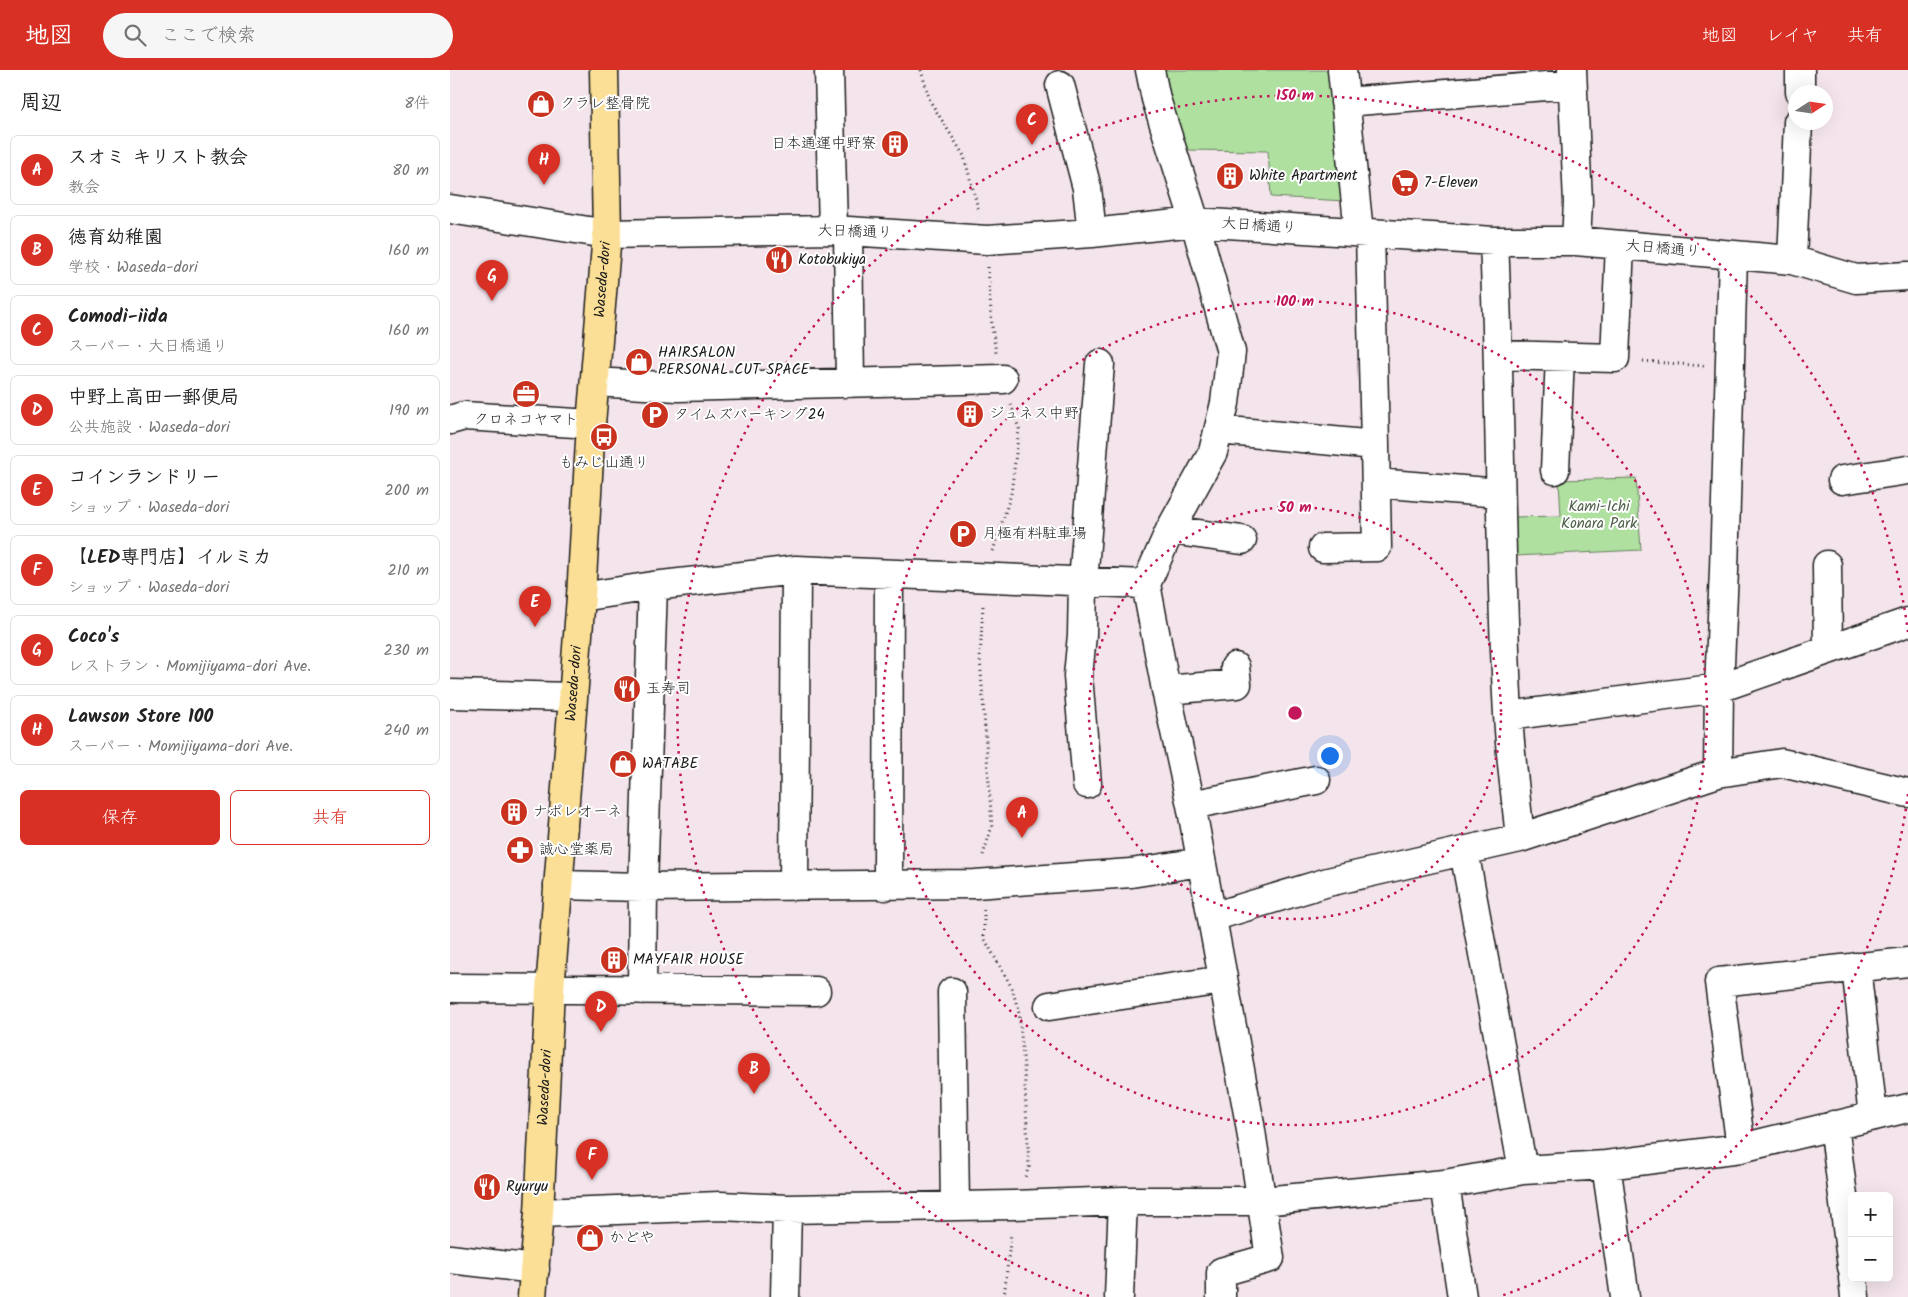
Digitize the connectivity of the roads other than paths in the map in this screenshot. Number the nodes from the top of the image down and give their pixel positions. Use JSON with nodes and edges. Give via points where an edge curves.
{"nodes":[{"id":1,"x":604,"y":70,"type":"edge"},
{"id":2,"x":829,"y":70,"type":"edge"},
{"id":3,"x":1150,"y":70,"type":"edge"},
{"id":4,"x":1342,"y":70,"type":"edge"},
{"id":5,"x":1800,"y":70,"type":"edge"},
{"id":6,"x":1572,"y":77,"type":"edge"},
{"id":7,"x":1060,"y":85,"type":"dead end"},
{"id":8,"x":1800,"y":85,"type":"edge"},
{"id":9,"x":1345,"y":102,"type":"junction"},
{"id":10,"x":1798,"y":130,"type":"edge"},
{"id":11,"x":450,"y":209,"type":"edge"},
{"id":12,"x":1195,"y":222,"type":"junction"},
{"id":13,"x":840,"y":230,"type":"junction"},
{"id":14,"x":1364,"y":232,"type":"junction"},
{"id":15,"x":1092,"y":233,"type":"junction"},
{"id":16,"x":607,"y":234,"type":"junction"},
{"id":17,"x":1494,"y":241,"type":"junction"},
{"id":18,"x":1576,"y":241,"type":"junction"},
{"id":19,"x":1620,"y":245,"type":"junction"},
{"id":20,"x":1733,"y":256,"type":"junction"},
{"id":21,"x":1792,"y":260,"type":"junction"},
{"id":22,"x":1908,"y":276,"type":"edge"},
{"id":23,"x":1499,"y":355,"type":"junction"},
{"id":24,"x":1560,"y":357,"type":"junction"},
{"id":25,"x":1100,"y":364,"type":"dead end"},
{"id":26,"x":1003,"y":379,"type":"dead end"},
{"id":27,"x":595,"y":382,"type":"junction"},
{"id":28,"x":850,"y":384,"type":"junction"},
{"id":29,"x":450,"y":420,"type":"edge"},
{"id":30,"x":591,"y":424,"type":"junction"},
{"id":31,"x":1219,"y":430,"type":"junction"},
{"id":32,"x":1375,"y":445,"type":"junction"},
{"id":33,"x":1555,"y":470,"type":"dead end"},
{"id":34,"x":1908,"y":470,"type":"edge"},
{"id":35,"x":1842,"y":480,"type":"dead end"},
{"id":36,"x":1376,"y":483,"type":"junction"},
{"id":37,"x":1500,"y":493,"type":"junction"},
{"id":38,"x":1170,"y":530,"type":"junction"},
{"id":39,"x":1242,"y":540,"type":"dead end"},
{"id":40,"x":1323,"y":548,"type":"dead end"},
{"id":41,"x":1827,"y":565,"type":"dead end"},
{"id":42,"x":796,"y":570,"type":"junction"},
{"id":43,"x":889,"y":575,"type":"junction"},
{"id":44,"x":1082,"y":583,"type":"junction"},
{"id":45,"x":1146,"y":584,"type":"junction"},
{"id":46,"x":653,"y":586,"type":"junction"},
{"id":47,"x":581,"y":597,"type":"junction"},
{"id":48,"x":1908,"y":622,"type":"edge"},
{"id":49,"x":1828,"y":650,"type":"junction"},
{"id":50,"x":1234,"y":667,"type":"dead end"},
{"id":51,"x":1719,"y":688,"type":"junction"},
{"id":52,"x":1166,"y":690,"type":"junction"},
{"id":53,"x":450,"y":694,"type":"edge"},
{"id":54,"x":572,"y":697,"type":"junction"},
{"id":55,"x":1508,"y":716,"type":"junction"},
{"id":56,"x":1718,"y":773,"type":"junction"},
{"id":57,"x":1316,"y":780,"type":"dead end"},
{"id":58,"x":1088,"y":784,"type":"dead end"},
{"id":59,"x":1908,"y":793,"type":"edge"},
{"id":60,"x":1191,"y":805,"type":"junction"},
{"id":61,"x":1520,"y":838,"type":"junction"},
{"id":62,"x":1464,"y":851,"type":"junction"},
{"id":63,"x":1201,"y":862,"type":"junction"},
{"id":64,"x":558,"y":885,"type":"junction"},
{"id":65,"x":794,"y":886,"type":"junction"},
{"id":66,"x":885,"y":886,"type":"junction"},
{"id":67,"x":643,"y":887,"type":"junction"},
{"id":68,"x":1212,"y":917,"type":"junction"},
{"id":69,"x":1908,"y":962,"type":"edge"},
{"id":70,"x":1856,"y":968,"type":"junction"},
{"id":71,"x":1222,"y":980,"type":"junction"},
{"id":72,"x":450,"y":988,"type":"edge"},
{"id":73,"x":550,"y":990,"type":"junction"},
{"id":74,"x":642,"y":990,"type":"junction"},
{"id":75,"x":816,"y":991,"type":"dead end"},
{"id":76,"x":952,"y":992,"type":"dead end"},
{"id":77,"x":1049,"y":1006,"type":"dead end"},
{"id":78,"x":1908,"y":1108,"type":"edge"},
{"id":79,"x":1873,"y":1116,"type":"junction"},
{"id":80,"x":1834,"y":1124,"type":"junction"},
{"id":81,"x":1741,"y":1148,"type":"junction"},
{"id":82,"x":1606,"y":1165,"type":"junction"},
{"id":83,"x":1523,"y":1170,"type":"junction"},
{"id":84,"x":1445,"y":1184,"type":"junction"},
{"id":85,"x":1123,"y":1201,"type":"junction"},
{"id":86,"x":1262,"y":1201,"type":"junction"},
{"id":87,"x":955,"y":1206,"type":"junction"},
{"id":88,"x":787,"y":1208,"type":"junction"},
{"id":89,"x":539,"y":1212,"type":"junction"},
{"id":90,"x":1848,"y":1237,"type":"edge"},
{"id":91,"x":450,"y":1259,"type":"edge"},
{"id":92,"x":535,"y":1269,"type":"junction"},
{"id":93,"x":1853,"y":1282,"type":"edge"},
{"id":94,"x":1457,"y":1296,"type":"edge"},
{"id":95,"x":532,"y":1297,"type":"edge"},
{"id":96,"x":785,"y":1297,"type":"edge"},
{"id":97,"x":1119,"y":1297,"type":"edge"},
{"id":98,"x":1221,"y":1297,"type":"edge"},
{"id":99,"x":1625,"y":1297,"type":"edge"},
{"id":100,"x":1855,"y":1297,"type":"edge"}],
"edges":[{"from":1,"to":16,"type":"main road","name":"Waseda-dori"},
{"from":2,"to":13,"type":"street"},
{"from":3,"to":12,"type":"street"},
{"from":4,"to":9,"type":"street"},
{"from":5,"to":8,"type":"street"},
{"from":6,"to":9,"type":"street"},
{"from":6,"to":18,"type":"street","via":[[1578,202]]},
{"from":7,"to":15,"type":"street","via":[[1087,188]]},
{"from":9,"to":14,"type":"street"},
{"from":10,"to":21,"type":"street"},
{"from":11,"to":16,"type":"street","name":"大日橋通り"},
{"from":12,"to":14,"type":"street","name":"大日橋通り"},
{"from":12,"to":15,"type":"street","name":"大日橋通り"},
{"from":12,"to":31,"type":"street","via":[[1231,352]]},
{"from":13,"to":15,"type":"street","name":"大日橋通り","via":[[987,240]]},
{"from":13,"to":16,"type":"street","name":"大日橋通り"},
{"from":13,"to":28,"type":"street"},
{"from":14,"to":17,"type":"street","name":"大日橋通り"},
{"from":14,"to":32,"type":"street"},
{"from":16,"to":27,"type":"main road","name":"Waseda-dori"},
{"from":17,"to":18,"type":"street","name":"大日橋通り"},
{"from":17,"to":23,"type":"street"},
{"from":18,"to":19,"type":"street","name":"大日橋通り"},
{"from":19,"to":20,"type":"street","name":"大日橋通り"},
{"from":19,"to":24,"type":"street","via":[[1615,358]]},
{"from":20,"to":21,"type":"street","name":"大日橋通り"},
{"from":20,"to":51,"type":"street"},
{"from":21,"to":22,"type":"street","name":"大日橋通り","via":[[1856,279]]},
{"from":23,"to":24,"type":"street"},
{"from":23,"to":37,"type":"street"},
{"from":24,"to":33,"type":"street"},
{"from":25,"to":44,"type":"street"},
{"from":26,"to":28,"type":"street"},
{"from":27,"to":28,"type":"street","via":[[678,387]]},
{"from":27,"to":30,"type":"main road","name":"Waseda-dori"},
{"from":29,"to":30,"type":"street","via":[[464,416]]},
{"from":30,"to":47,"type":"main road","name":"Waseda-dori"},
{"from":31,"to":32,"type":"street"},
{"from":31,"to":38,"type":"street","via":[[1213,452]]},
{"from":32,"to":36,"type":"street"},
{"from":34,"to":35,"type":"street"},
{"from":36,"to":37,"type":"street"},
{"from":36,"to":40,"type":"street","via":[[1377,547]]},
{"from":37,"to":55,"type":"street"},
{"from":38,"to":39,"type":"street"},
{"from":38,"to":45,"type":"street"},
{"from":41,"to":49,"type":"street"},
{"from":42,"to":43,"type":"street"},
{"from":42,"to":46,"type":"street"},
{"from":42,"to":65,"type":"street"},
{"from":43,"to":44,"type":"street"},
{"from":43,"to":66,"type":"street","via":[[888,876]]},
{"from":44,"to":45,"type":"street"},
{"from":44,"to":58,"type":"street","via":[[1078,676]]},
{"from":45,"to":52,"type":"street"},
{"from":46,"to":47,"type":"street"},
{"from":46,"to":67,"type":"street"},
{"from":47,"to":54,"type":"main road","name":"Waseda-dori"},
{"from":48,"to":49,"type":"street"},
{"from":49,"to":51,"type":"street"},
{"from":50,"to":52,"type":"street","via":[[1237,684]]},
{"from":51,"to":55,"type":"street"},
{"from":51,"to":56,"type":"street"},
{"from":52,"to":60,"type":"street"},
{"from":53,"to":54,"type":"street"},
{"from":54,"to":64,"type":"main road","name":"Waseda-dori"},
{"from":55,"to":61,"type":"street"},
{"from":56,"to":59,"type":"street","via":[[1782,763]]},
{"from":56,"to":61,"type":"street"},
{"from":57,"to":60,"type":"street"},
{"from":60,"to":63,"type":"street"},
{"from":61,"to":62,"type":"street"},
{"from":62,"to":68,"type":"street","via":[[1328,882]]},
{"from":62,"to":83,"type":"street"},
{"from":63,"to":66,"type":"street","via":[[1131,873],[982,884]]},
{"from":63,"to":68,"type":"street"},
{"from":64,"to":67,"type":"street"},
{"from":64,"to":73,"type":"main road","name":"Waseda-dori"},
{"from":65,"to":66,"type":"street"},
{"from":65,"to":67,"type":"street"},
{"from":67,"to":74,"type":"street"},
{"from":68,"to":71,"type":"street"},
{"from":69,"to":70,"type":"street"},
{"from":70,"to":79,"type":"street"},
{"from":70,"to":81,"type":"street","via":[[1719,982]]},
{"from":71,"to":77,"type":"street"},
{"from":71,"to":86,"type":"street"},
{"from":72,"to":73,"type":"street"},
{"from":73,"to":74,"type":"street"},
{"from":73,"to":89,"type":"main road","name":"Waseda-dori"},
{"from":74,"to":75,"type":"street"},
{"from":76,"to":87,"type":"street"},
{"from":78,"to":79,"type":"street"},
{"from":79,"to":80,"type":"street"},
{"from":80,"to":81,"type":"street"},
{"from":80,"to":90,"type":"street"},
{"from":81,"to":82,"type":"street"},
{"from":82,"to":83,"type":"street"},
{"from":82,"to":99,"type":"street"},
{"from":83,"to":84,"type":"street"},
{"from":84,"to":86,"type":"street"},
{"from":84,"to":94,"type":"street"},
{"from":85,"to":86,"type":"street"},
{"from":85,"to":87,"type":"street"},
{"from":85,"to":97,"type":"street"},
{"from":86,"to":98,"type":"street","via":[[1270,1258],[1221,1272]]},
{"from":87,"to":88,"type":"street"},
{"from":88,"to":89,"type":"street","via":[[720,1206]]},
{"from":88,"to":96,"type":"street"},
{"from":89,"to":92,"type":"main road","name":"Waseda-dori"},
{"from":91,"to":92,"type":"street"},
{"from":92,"to":95,"type":"main road","name":"Waseda-dori"},
{"from":93,"to":100,"type":"street"}]}
